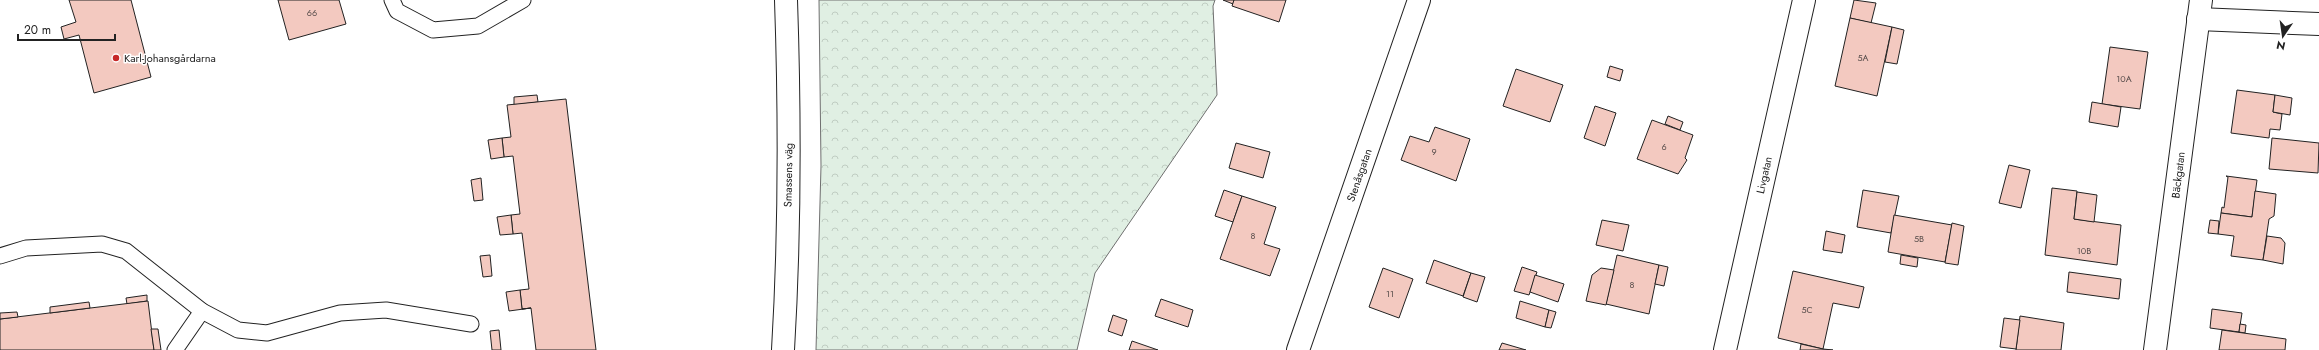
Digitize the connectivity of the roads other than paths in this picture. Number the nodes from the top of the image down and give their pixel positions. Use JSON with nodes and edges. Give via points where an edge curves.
{"nodes":[{"id":1,"x":392,"y":0,"type":"edge"},
{"id":2,"x":523,"y":0,"type":"edge"},
{"id":3,"x":786,"y":0,"type":"edge"},
{"id":4,"x":1419,"y":0,"type":"edge"},
{"id":5,"x":1804,"y":0,"type":"edge"},
{"id":6,"x":2199,"y":10,"type":"edge"},
{"id":7,"x":2319,"y":24,"type":"edge"},
{"id":8,"x":0,"y":256,"type":"edge"},
{"id":9,"x":202,"y":311,"type":"junction"},
{"id":10,"x":471,"y":324,"type":"dead end"},
{"id":11,"x":175,"y":350,"type":"edge"},
{"id":12,"x":783,"y":350,"type":"edge"},
{"id":13,"x":1298,"y":350,"type":"edge"},
{"id":14,"x":1725,"y":350,"type":"edge"},
{"id":15,"x":2155,"y":350,"type":"edge"}],
"edges":[{"from":1,"to":2,"type":"lane","via":[[397,11],[433,30],[478,26]]},
{"from":3,"to":12,"type":"street","name":"Smassens väg","via":[[789,125],[787,280]]},
{"from":4,"to":13,"type":"street","name":"Stenåsgatan"},
{"from":5,"to":14,"type":"street","name":"Livgatan"},
{"from":6,"to":7,"type":"street"},
{"from":6,"to":15,"type":"street","name":"Bäckgatan"},
{"from":8,"to":9,"type":"lane","via":[[26,248],[102,244],[126,251]]},
{"from":9,"to":10,"type":"lane","via":[[238,330],[267,333],[340,312],[386,310]]},
{"from":9,"to":11,"type":"lane"}]}
